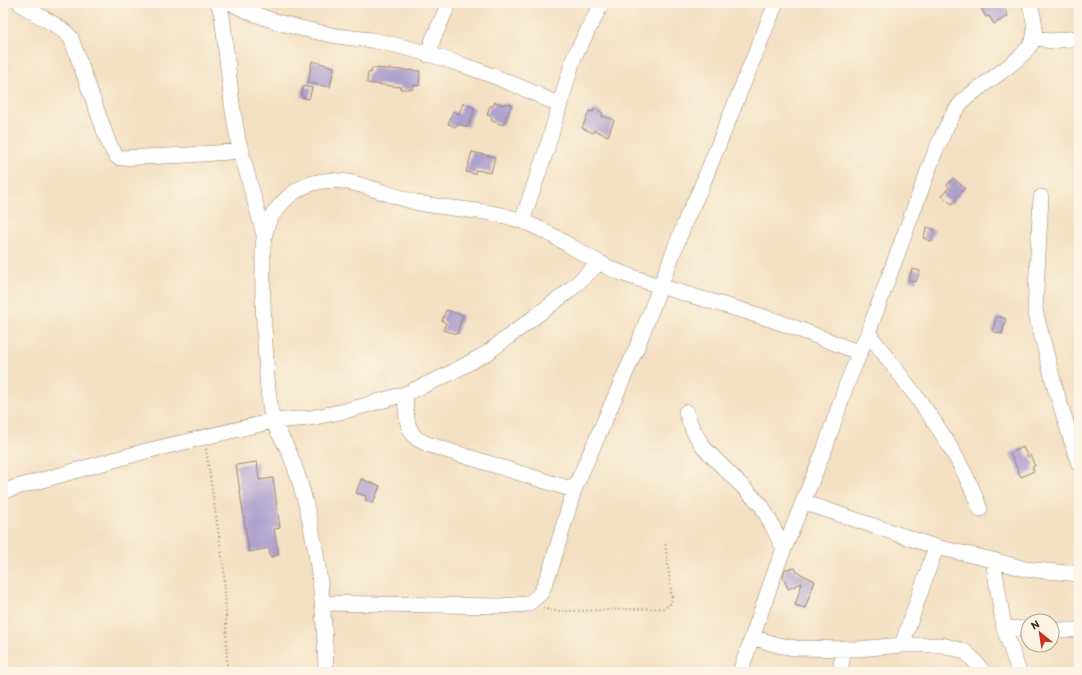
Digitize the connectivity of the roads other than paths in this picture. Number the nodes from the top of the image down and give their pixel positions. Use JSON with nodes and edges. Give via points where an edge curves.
{"nodes":[{"id":1,"x":20,"y":3,"type":"edge"},
{"id":2,"x":218,"y":3,"type":"edge"},
{"id":3,"x":231,"y":3,"type":"edge"},
{"id":4,"x":449,"y":3,"type":"edge"},
{"id":5,"x":602,"y":3,"type":"edge"},
{"id":6,"x":776,"y":3,"type":"edge"},
{"id":7,"x":1029,"y":3,"type":"edge"},
{"id":8,"x":1034,"y":36,"type":"junction"},
{"id":9,"x":1079,"y":38,"type":"edge"},
{"id":10,"x":428,"y":55,"type":"junction"},
{"id":11,"x":559,"y":105,"type":"junction"},
{"id":12,"x":242,"y":150,"type":"junction"},
{"id":13,"x":1041,"y":197,"type":"dead end"},
{"id":14,"x":522,"y":221,"type":"junction"},
{"id":15,"x":264,"y":235,"type":"junction"},
{"id":16,"x":599,"y":263,"type":"junction"},
{"id":17,"x":660,"y":285,"type":"junction"},
{"id":18,"x":868,"y":333,"type":"junction"},
{"id":19,"x":860,"y":353,"type":"junction"},
{"id":20,"x":406,"y":394,"type":"junction"},
{"id":21,"x":686,"y":412,"type":"dead end"},
{"id":22,"x":273,"y":421,"type":"junction"},
{"id":23,"x":1079,"y":464,"type":"edge"},
{"id":24,"x":574,"y":490,"type":"junction"},
{"id":25,"x":3,"y":491,"type":"edge"},
{"id":26,"x":803,"y":502,"type":"junction"},
{"id":27,"x":980,"y":509,"type":"dead end"},
{"id":28,"x":936,"y":547,"type":"junction"},
{"id":29,"x":784,"y":549,"type":"junction"},
{"id":30,"x":993,"y":560,"type":"junction"},
{"id":31,"x":1079,"y":574,"type":"edge"},
{"id":32,"x":322,"y":603,"type":"junction"},
{"id":33,"x":1004,"y":628,"type":"junction"},
{"id":34,"x":1020,"y":629,"type":"edge"},
{"id":35,"x":1060,"y":630,"type":"edge"},
{"id":36,"x":1079,"y":630,"type":"edge"},
{"id":37,"x":752,"y":637,"type":"junction"},
{"id":38,"x":902,"y":645,"type":"junction"},
{"id":39,"x":844,"y":648,"type":"junction"},
{"id":40,"x":326,"y":672,"type":"edge"},
{"id":41,"x":740,"y":672,"type":"edge"},
{"id":42,"x":840,"y":672,"type":"edge"},
{"id":43,"x":983,"y":672,"type":"edge"},
{"id":44,"x":1020,"y":672,"type":"edge"}],
"edges":[{"from":1,"to":12,"type":"street","via":[[64,30],[71,38],[109,144],[116,156],[120,158],[188,155]]},
{"from":2,"to":12,"type":"street","via":[[222,15],[232,104]]},
{"from":3,"to":10,"type":"street","via":[[287,25],[371,40]]},
{"from":4,"to":10,"type":"street"},
{"from":5,"to":11,"type":"street","via":[[574,57]]},
{"from":6,"to":17,"type":"street"},
{"from":7,"to":8,"type":"street","via":[[1035,23]]},
{"from":8,"to":9,"type":"street","via":[[1050,41]]},
{"from":8,"to":18,"type":"street","via":[[1032,44],[1023,54],[962,102],[948,123]]},
{"from":10,"to":11,"type":"street","via":[[486,74]]},
{"from":11,"to":14,"type":"street"},
{"from":12,"to":15,"type":"street"},
{"from":13,"to":23,"type":"street","via":[[1035,310],[1055,388]]},
{"from":14,"to":15,"type":"street","via":[[419,203],[354,182],[334,180],[318,182],[289,196],[269,219]]},
{"from":14,"to":16,"type":"street"},
{"from":15,"to":22,"type":"street","via":[[264,333],[267,382]]},
{"from":16,"to":17,"type":"street"},
{"from":16,"to":20,"type":"street","via":[[569,291],[487,353],[450,374]]},
{"from":17,"to":19,"type":"street","via":[[768,319]]},
{"from":17,"to":24,"type":"street","via":[[637,347]]},
{"from":18,"to":19,"type":"street"},
{"from":18,"to":27,"type":"street","via":[[948,443]]},
{"from":19,"to":26,"type":"street"},
{"from":20,"to":22,"type":"street","via":[[345,411],[310,418]]},
{"from":20,"to":24,"type":"street","via":[[407,416],[415,438]]},
{"from":21,"to":29,"type":"street","via":[[704,448],[762,506]]},
{"from":22,"to":25,"type":"street","via":[[146,451]]},
{"from":22,"to":32,"type":"street","via":[[288,448],[297,473],[308,516]]},
{"from":24,"to":32,"type":"street","via":[[541,593],[528,604],[500,606]]},
{"from":26,"to":28,"type":"street"},
{"from":26,"to":29,"type":"street"},
{"from":28,"to":30,"type":"street"},
{"from":28,"to":38,"type":"street"},
{"from":29,"to":37,"type":"street"},
{"from":30,"to":31,"type":"street","via":[[1025,570]]},
{"from":30,"to":33,"type":"street"},
{"from":32,"to":40,"type":"street"},
{"from":33,"to":34,"type":"street"},
{"from":33,"to":44,"type":"street"},
{"from":35,"to":36,"type":"street"},
{"from":37,"to":39,"type":"street","via":[[795,648]]},
{"from":37,"to":41,"type":"street"},
{"from":38,"to":39,"type":"street"},
{"from":38,"to":43,"type":"street","via":[[942,645],[955,648],[972,658]]},
{"from":39,"to":42,"type":"street"}]}
